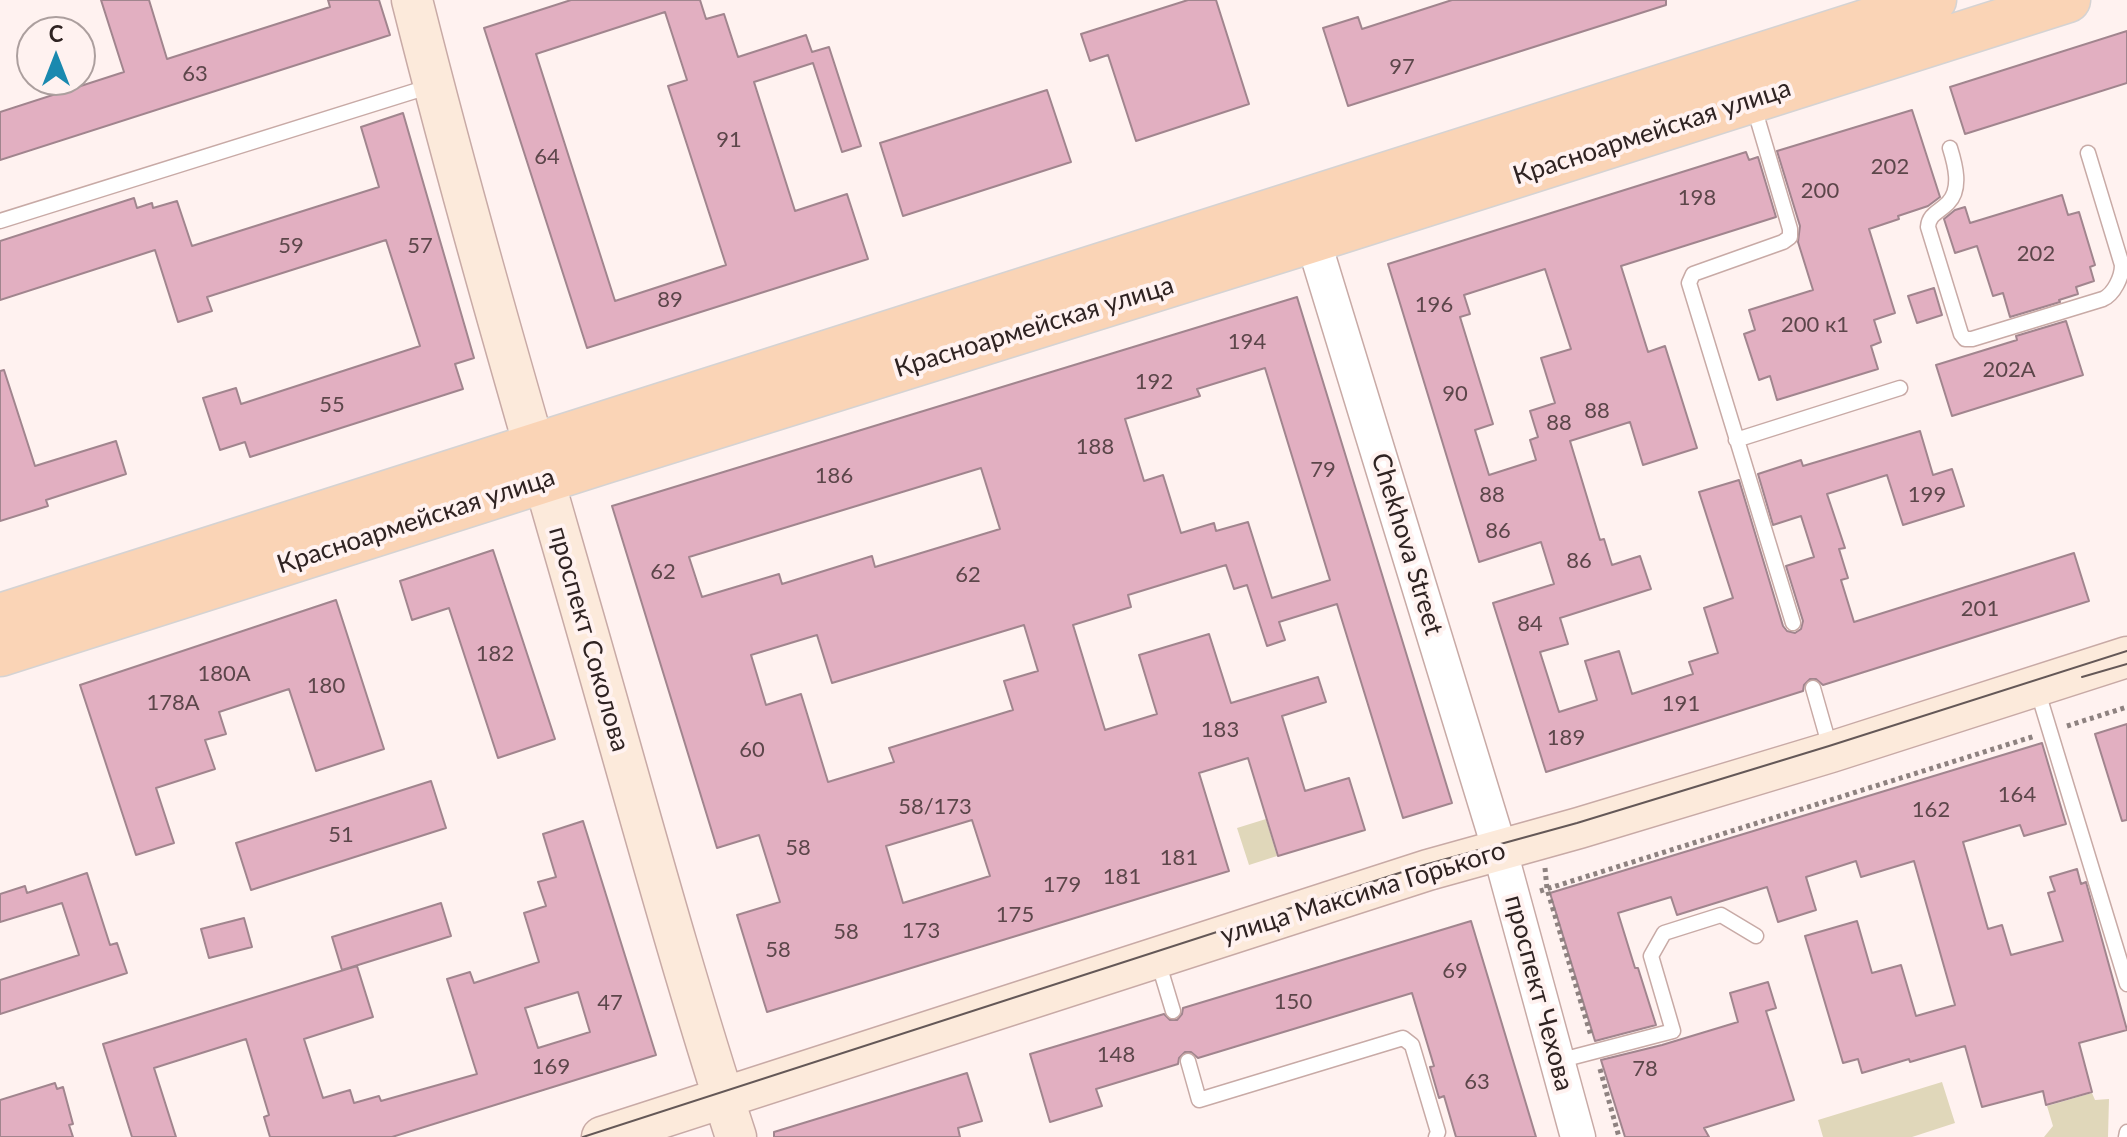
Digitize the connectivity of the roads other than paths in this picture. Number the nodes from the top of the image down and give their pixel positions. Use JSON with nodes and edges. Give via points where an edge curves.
{"nodes":[{"id":1,"x":412,"y":0,"type":"edge"},
{"id":2,"x":1934,"y":0,"type":"edge"},
{"id":3,"x":2068,"y":0,"type":"edge"},
{"id":4,"x":433,"y":85,"type":"junction"},
{"id":5,"x":1752,"y":100,"type":"junction"},
{"id":6,"x":1950,"y":148,"type":"dead end"},
{"id":7,"x":2088,"y":153,"type":"dead end"},
{"id":8,"x":0,"y":221,"type":"edge"},
{"id":9,"x":1313,"y":240,"type":"junction"},
{"id":10,"x":1900,"y":388,"type":"dead end"},
{"id":11,"x":1736,"y":440,"type":"junction"},
{"id":12,"x":539,"y":465,"type":"junction"},
{"id":13,"x":0,"y":616,"type":"edge"},
{"id":14,"x":1793,"y":623,"type":"dead end"},
{"id":15,"x":0,"y":654,"type":"edge"},
{"id":16,"x":2127,"y":657,"type":"edge"},
{"id":17,"x":2036,"y":685,"type":"junction"},
{"id":18,"x":1813,"y":688,"type":"dead end"},
{"id":19,"x":1831,"y":752,"type":"junction"},
{"id":20,"x":1499,"y":849,"type":"junction"},
{"id":21,"x":1756,"y":936,"type":"dead end"},
{"id":22,"x":1157,"y":958,"type":"junction"},
{"id":23,"x":2127,"y":984,"type":"edge"},
{"id":24,"x":1173,"y":1011,"type":"dead end"},
{"id":25,"x":1188,"y":1061,"type":"dead end"},
{"id":26,"x":1558,"y":1061,"type":"junction"},
{"id":27,"x":723,"y":1098,"type":"junction"},
{"id":28,"x":602,"y":1137,"type":"edge"},
{"id":29,"x":736,"y":1137,"type":"edge"},
{"id":30,"x":1436,"y":1137,"type":"edge"},
{"id":31,"x":1578,"y":1137,"type":"edge"}],
"edges":[{"from":1,"to":4,"type":"main road","name":"проспект Соколова"},
{"from":2,"to":12,"type":"main road","name":"Красноармейская улица","via":[[1303,205]]},
{"from":3,"to":5,"type":"main road","name":"Красноармейская улица"},
{"from":4,"to":8,"type":"lane"},
{"from":4,"to":12,"type":"main road","name":"проспект Соколова"},
{"from":5,"to":9,"type":"main road","name":"Красноармейская улица"},
{"from":5,"to":11,"type":"lane","via":[[1790,237],[1693,274],[1689,283]]},
{"from":6,"to":7,"type":"lane","via":[[1957,172],[1952,206],[1931,217],[1928,227],[1965,339],[2109,296],[2122,265]]},
{"from":9,"to":12,"type":"main road","name":"Красноармейская улица"},
{"from":9,"to":20,"type":"street","name":"Chekhova Street"},
{"from":10,"to":11,"type":"lane"},
{"from":11,"to":14,"type":"lane"},
{"from":12,"to":13,"type":"main road","name":"Красноармейская улица"},
{"from":12,"to":15,"type":"main road","name":"Красноармейская улица"},
{"from":12,"to":27,"type":"main road","name":"проспект Соколова"},
{"from":16,"to":17,"type":"main road","name":"улица Максима Горького"},
{"from":17,"to":19,"type":"main road","name":"улица Максима Горького"},
{"from":17,"to":23,"type":"lane"},
{"from":18,"to":19,"type":"lane"},
{"from":19,"to":20,"type":"main road","name":"улица Максима Горького"},
{"from":20,"to":22,"type":"main road","name":"улица Максима Горького"},
{"from":20,"to":26,"type":"street","name":"проспект Чехова"},
{"from":21,"to":26,"type":"lane","via":[[1721,915],[1664,933],[1651,956],[1673,1031]]},
{"from":22,"to":24,"type":"lane"},
{"from":22,"to":27,"type":"main road","name":"улица Максима Горького"},
{"from":25,"to":30,"type":"lane","via":[[1199,1100],[1403,1038],[1412,1045]]},
{"from":26,"to":31,"type":"street","name":"проспект Чехова"},
{"from":27,"to":28,"type":"main road","name":"улица Максима Горького"},
{"from":27,"to":29,"type":"main road","name":"проспект Соколова"}]}
